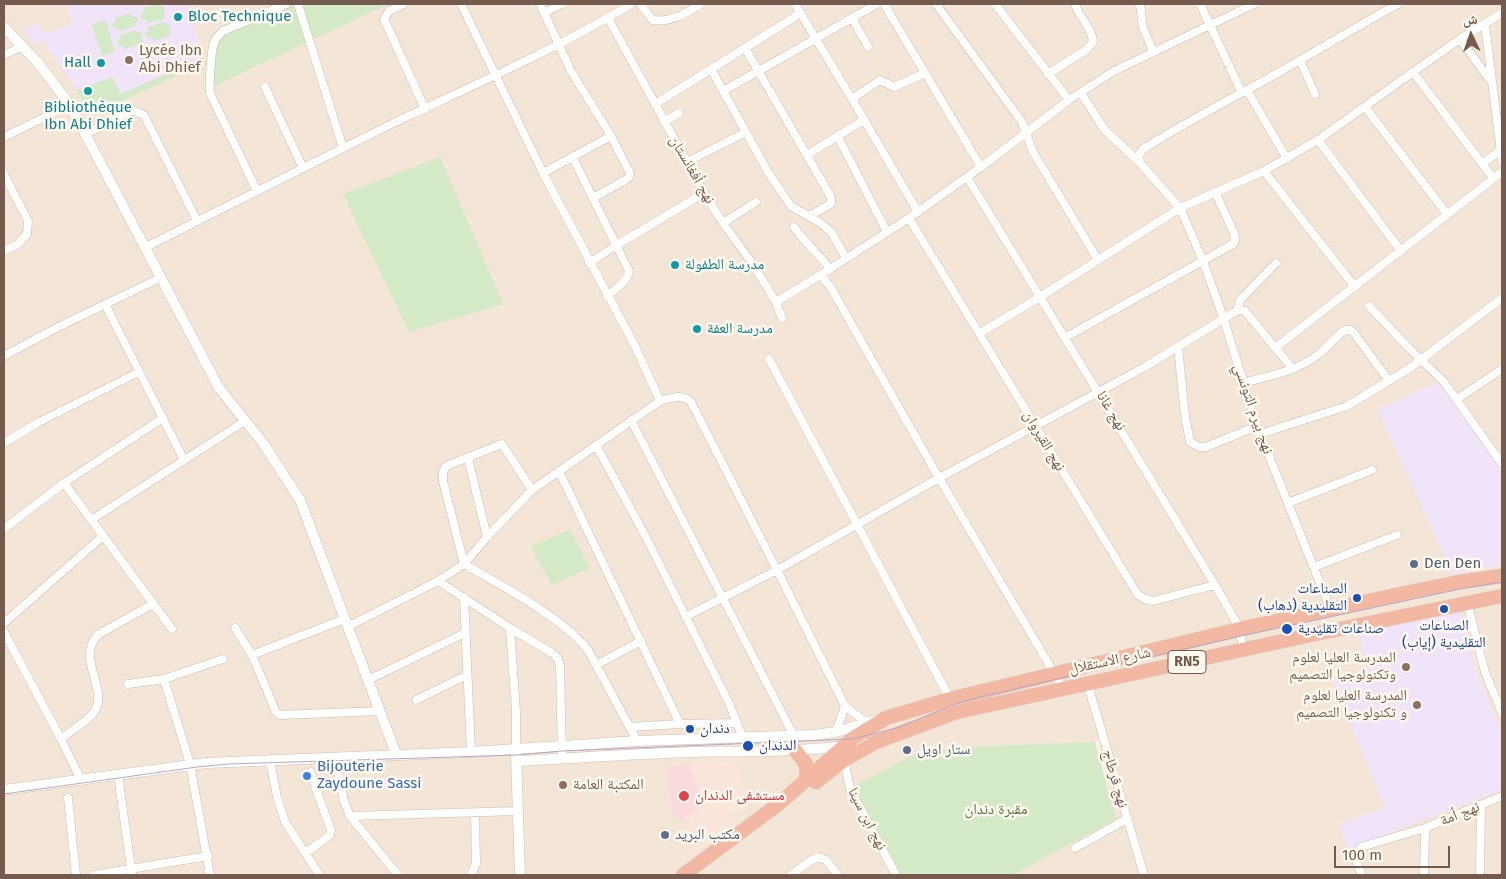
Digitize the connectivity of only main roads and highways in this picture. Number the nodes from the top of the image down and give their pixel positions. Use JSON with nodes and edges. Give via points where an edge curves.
{"nodes":[{"id":1,"x":4,"y":27,"type":"edge"},
{"id":2,"x":1502,"y":576,"type":"edge"},
{"id":3,"x":1502,"y":596,"type":"edge"},
{"id":4,"x":886,"y":718,"type":"junction"},
{"id":5,"x":795,"y":743,"type":"junction"},
{"id":6,"x":516,"y":750,"type":"junction"},
{"id":7,"x":396,"y":754,"type":"junction"},
{"id":8,"x":843,"y":754,"type":"junction"},
{"id":9,"x":516,"y":761,"type":"junction"},
{"id":10,"x":807,"y":779,"type":"junction"},
{"id":11,"x":4,"y":790,"type":"edge"},
{"id":12,"x":692,"y":874,"type":"edge"},
{"id":13,"x":520,"y":875,"type":"edge"}],
"edges":[{"from":1,"to":7,"type":"main road","via":[[70,104],[220,388],[282,470],[300,500]]},
{"from":2,"to":4,"type":"highway","name":"شارع الاستقلال","number":"RN5","via":[[1330,608],[950,699]]},
{"from":3,"to":8,"type":"highway","name":"شارع الاستقلال","number":"RN5","via":[[957,712]]},
{"from":4,"to":5,"type":"main road"},
{"from":4,"to":8,"type":"highway","number":"RN5"},
{"from":5,"to":6,"type":"main road","via":[[743,738]]},
{"from":5,"to":8,"type":"main road"},
{"from":5,"to":9,"type":"main road"},
{"from":5,"to":10,"type":"highway","via":[[806,764]]},
{"from":6,"to":7,"type":"main road"},
{"from":6,"to":9,"type":"main road"},
{"from":7,"to":11,"type":"main road","via":[[190,764]]},
{"from":8,"to":10,"type":"highway","number":"RN5"},
{"from":8,"to":12,"type":"highway","number":"RN5"},
{"from":9,"to":13,"type":"main road"},
{"from":10,"to":12,"type":"highway","number":"RN5"}]}
